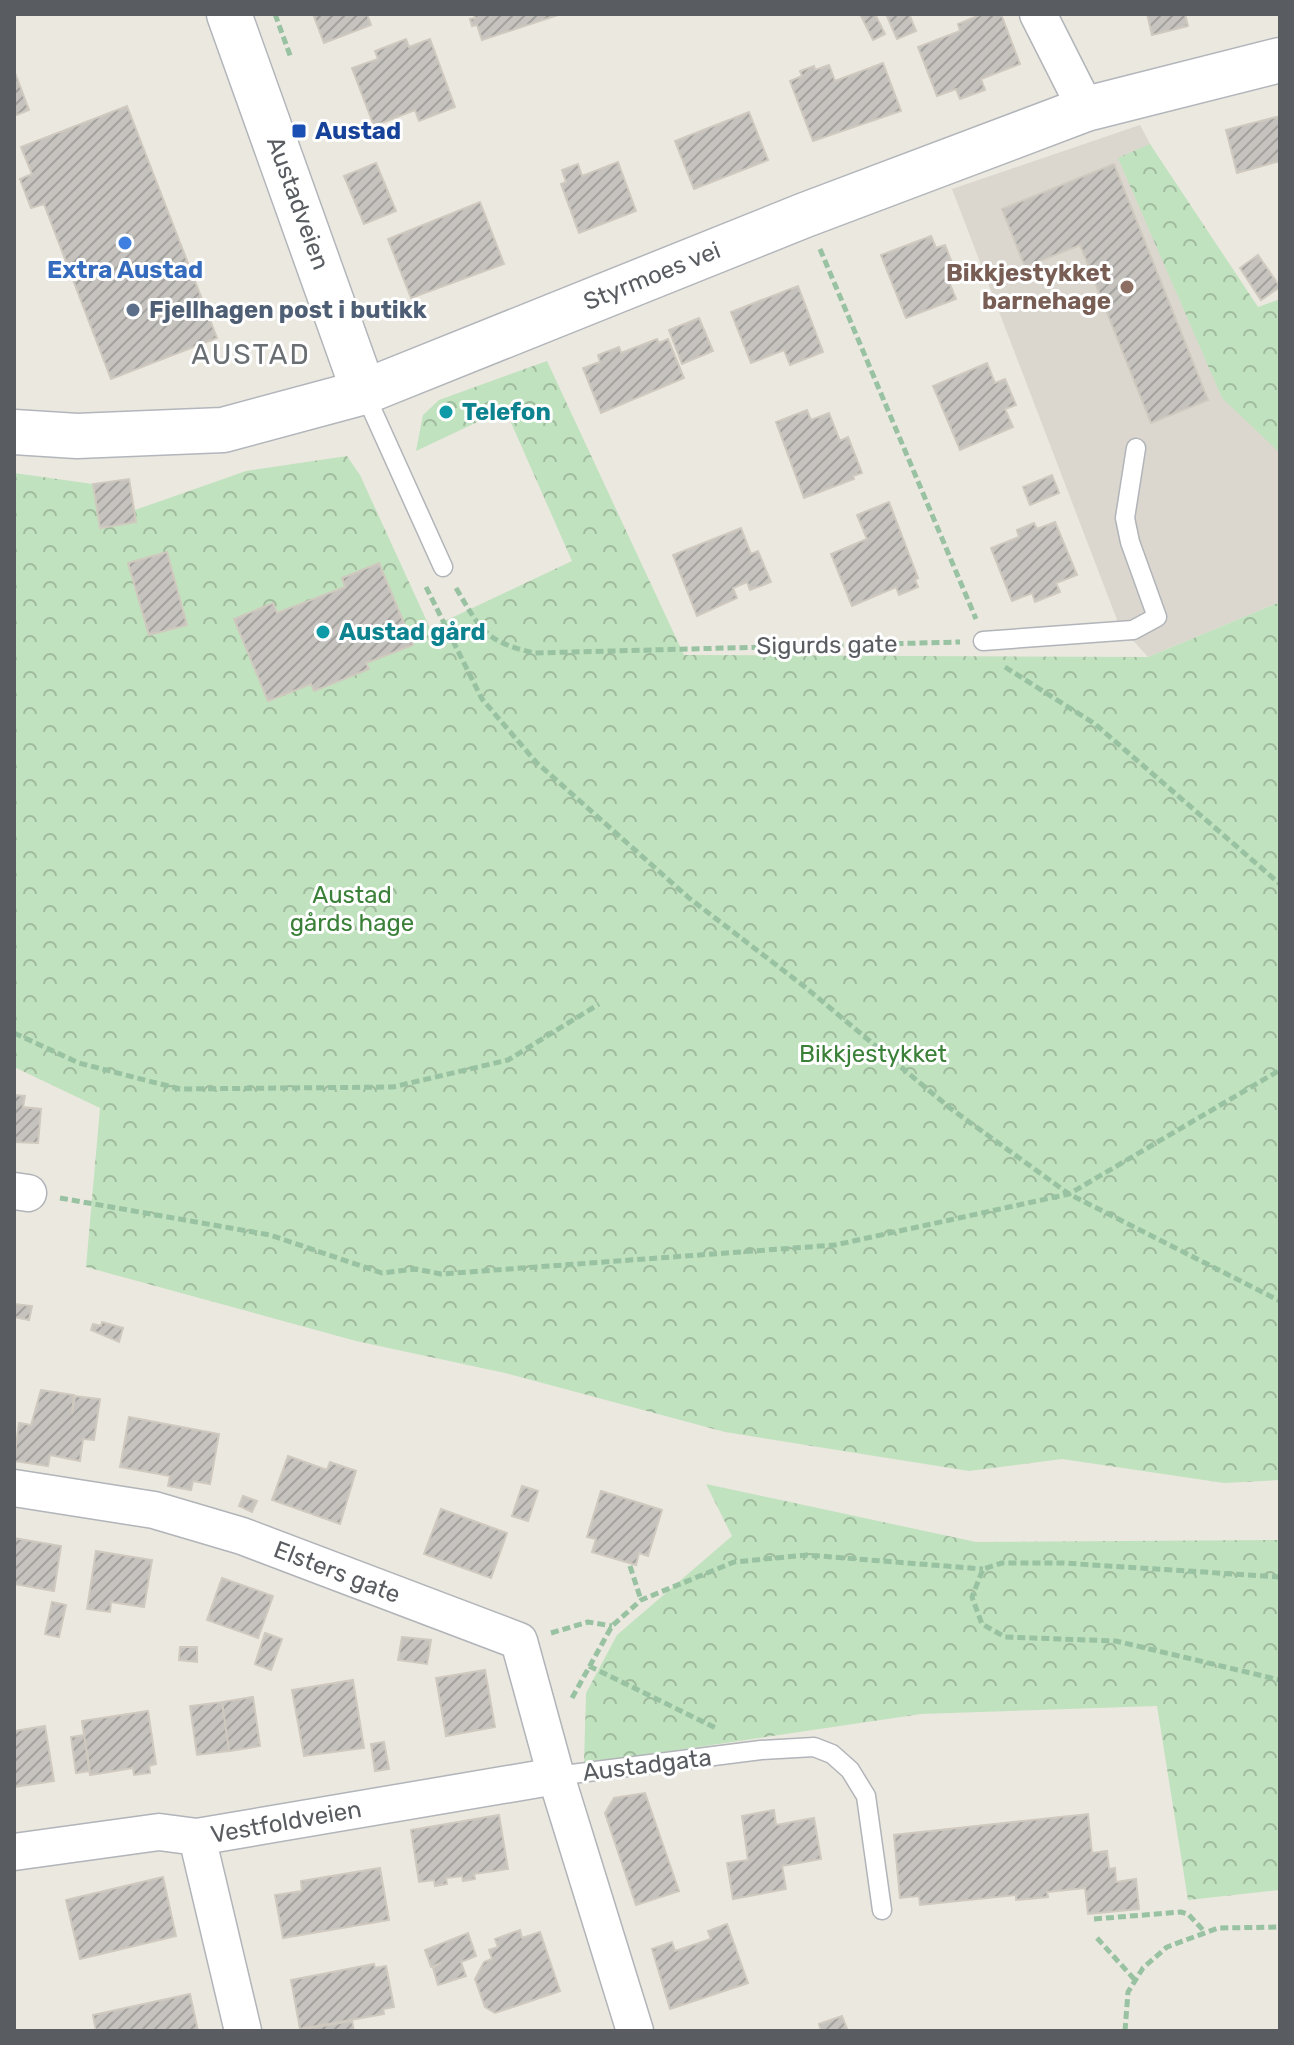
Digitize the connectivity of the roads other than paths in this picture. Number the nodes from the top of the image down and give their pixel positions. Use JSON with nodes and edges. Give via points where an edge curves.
{"nodes":[{"id":1,"x":229,"y":14,"type":"edge"},
{"id":2,"x":1038,"y":14,"type":"edge"},
{"id":3,"x":1280,"y":60,"type":"edge"},
{"id":4,"x":1086,"y":109,"type":"junction"},
{"id":5,"x":364,"y":392,"type":"junction"},
{"id":6,"x":14,"y":432,"type":"edge"},
{"id":7,"x":1136,"y":448,"type":"dead end"},
{"id":8,"x":443,"y":567,"type":"road end"},
{"id":9,"x":983,"y":641,"type":"road end"},
{"id":10,"x":14,"y":1488,"type":"edge"},
{"id":11,"x":556,"y":1776,"type":"junction"},
{"id":12,"x":197,"y":1837,"type":"junction"},
{"id":13,"x":14,"y":1852,"type":"edge"},
{"id":14,"x":882,"y":1910,"type":"dead end"},
{"id":15,"x":243,"y":2031,"type":"edge"},
{"id":16,"x":635,"y":2031,"type":"edge"}],
"edges":[{"from":1,"to":5,"type":"main road","name":"Austadveien"},
{"from":2,"to":4,"type":"street"},
{"from":3,"to":4,"type":"main road","name":"Styrmoes vei"},
{"from":4,"to":5,"type":"main road","name":"Styrmoes vei"},
{"from":5,"to":6,"type":"main road","name":"Styrmoes vei","via":[[223,430],[77,436]]},
{"from":5,"to":8,"type":"lane"},
{"from":7,"to":9,"type":"lane","via":[[1125,518],[1157,617],[1133,630]]},
{"from":10,"to":11,"type":"street","name":"Elsters gate","via":[[154,1510],[242,1536],[519,1641]]},
{"from":11,"to":12,"type":"street","name":"Vestfoldveien"},
{"from":11,"to":14,"type":"lane","name":"Austadgata","via":[[761,1750],[814,1747],[832,1754],[866,1796]]},
{"from":11,"to":16,"type":"street","name":"Austadgata"},
{"from":12,"to":13,"type":"street","name":"Vestfoldveien","via":[[159,1832]]},
{"from":12,"to":15,"type":"street"}]}
